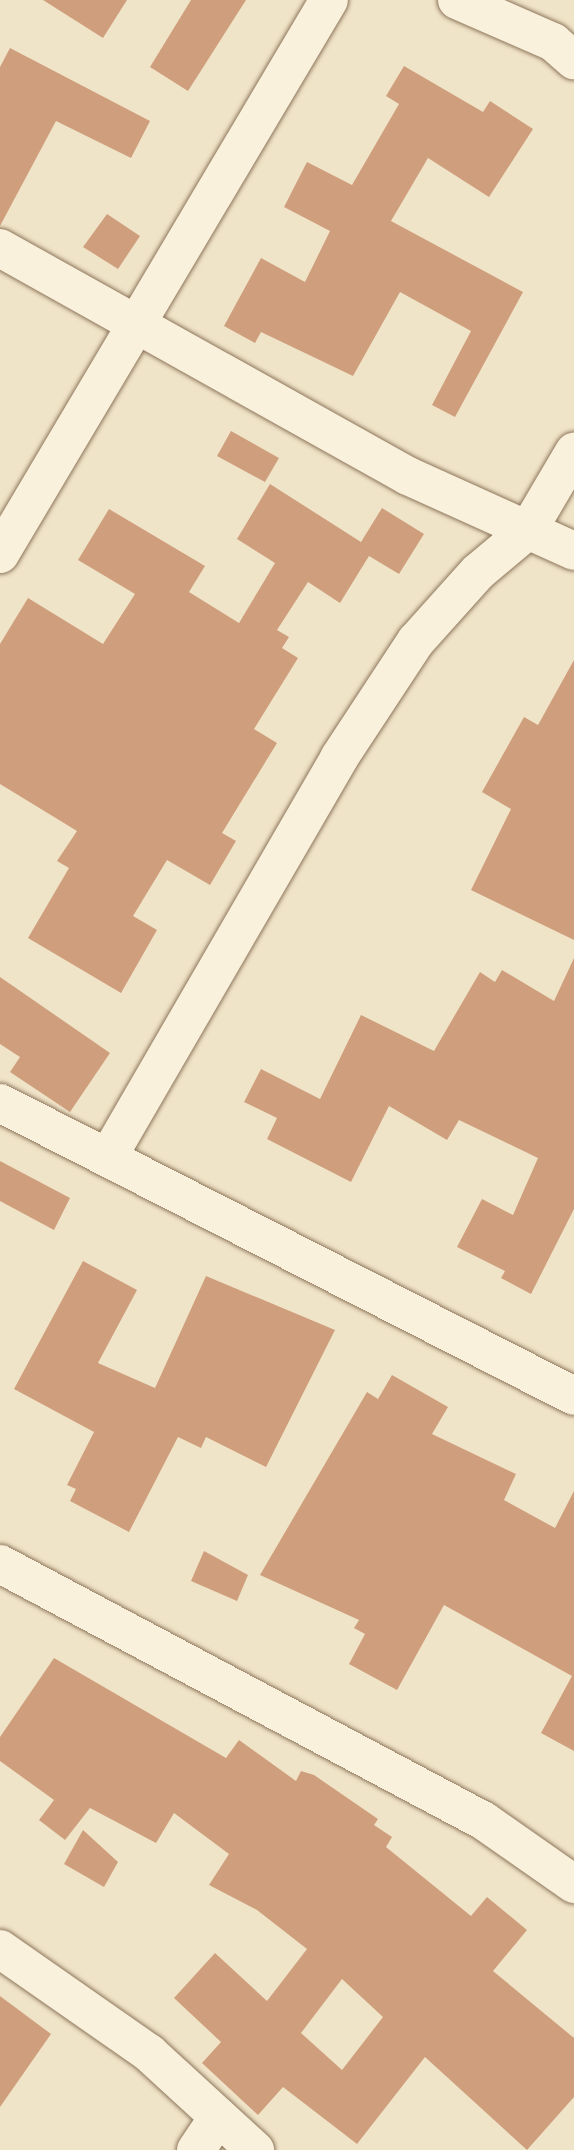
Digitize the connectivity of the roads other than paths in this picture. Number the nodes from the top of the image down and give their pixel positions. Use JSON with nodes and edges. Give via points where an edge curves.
{"nodes":[{"id":1,"x":329,"y":0,"type":"edge"},
{"id":2,"x":457,"y":0,"type":"edge"},
{"id":3,"x":574,"y":61,"type":"edge"},
{"id":4,"x":0,"y":248,"type":"edge"},
{"id":5,"x":137,"y":324,"type":"junction"},
{"id":6,"x":574,"y":452,"type":"edge"},
{"id":7,"x":528,"y":530,"type":"junction"},
{"id":8,"x":574,"y":551,"type":"edge"},
{"id":9,"x":0,"y":554,"type":"edge"},
{"id":10,"x":0,"y":1103,"type":"edge"},
{"id":11,"x":108,"y":1157,"type":"junction"},
{"id":12,"x":571,"y":1387,"type":"edge"},
{"id":13,"x":0,"y":1564,"type":"edge"},
{"id":14,"x":574,"y":1884,"type":"edge"},
{"id":15,"x":0,"y":1948,"type":"edge"},
{"id":16,"x":218,"y":2118,"type":"junction"},
{"id":17,"x":197,"y":2150,"type":"edge"},
{"id":18,"x":254,"y":2150,"type":"edge"}],
"edges":[{"from":1,"to":5,"type":"street"},
{"from":2,"to":3,"type":"street","via":[[553,42]]},
{"from":4,"to":5,"type":"street"},
{"from":5,"to":7,"type":"street","via":[[408,477]]},
{"from":5,"to":9,"type":"street"},
{"from":6,"to":7,"type":"street"},
{"from":7,"to":8,"type":"street"},
{"from":7,"to":11,"type":"street","via":[[478,572],[416,641],[339,758]]},
{"from":10,"to":11,"type":"street"},
{"from":11,"to":12,"type":"street"},
{"from":13,"to":14,"type":"street","via":[[484,1821]]},
{"from":15,"to":16,"type":"street","via":[[149,2053]]},
{"from":16,"to":17,"type":"street"},
{"from":16,"to":18,"type":"street"}]}
